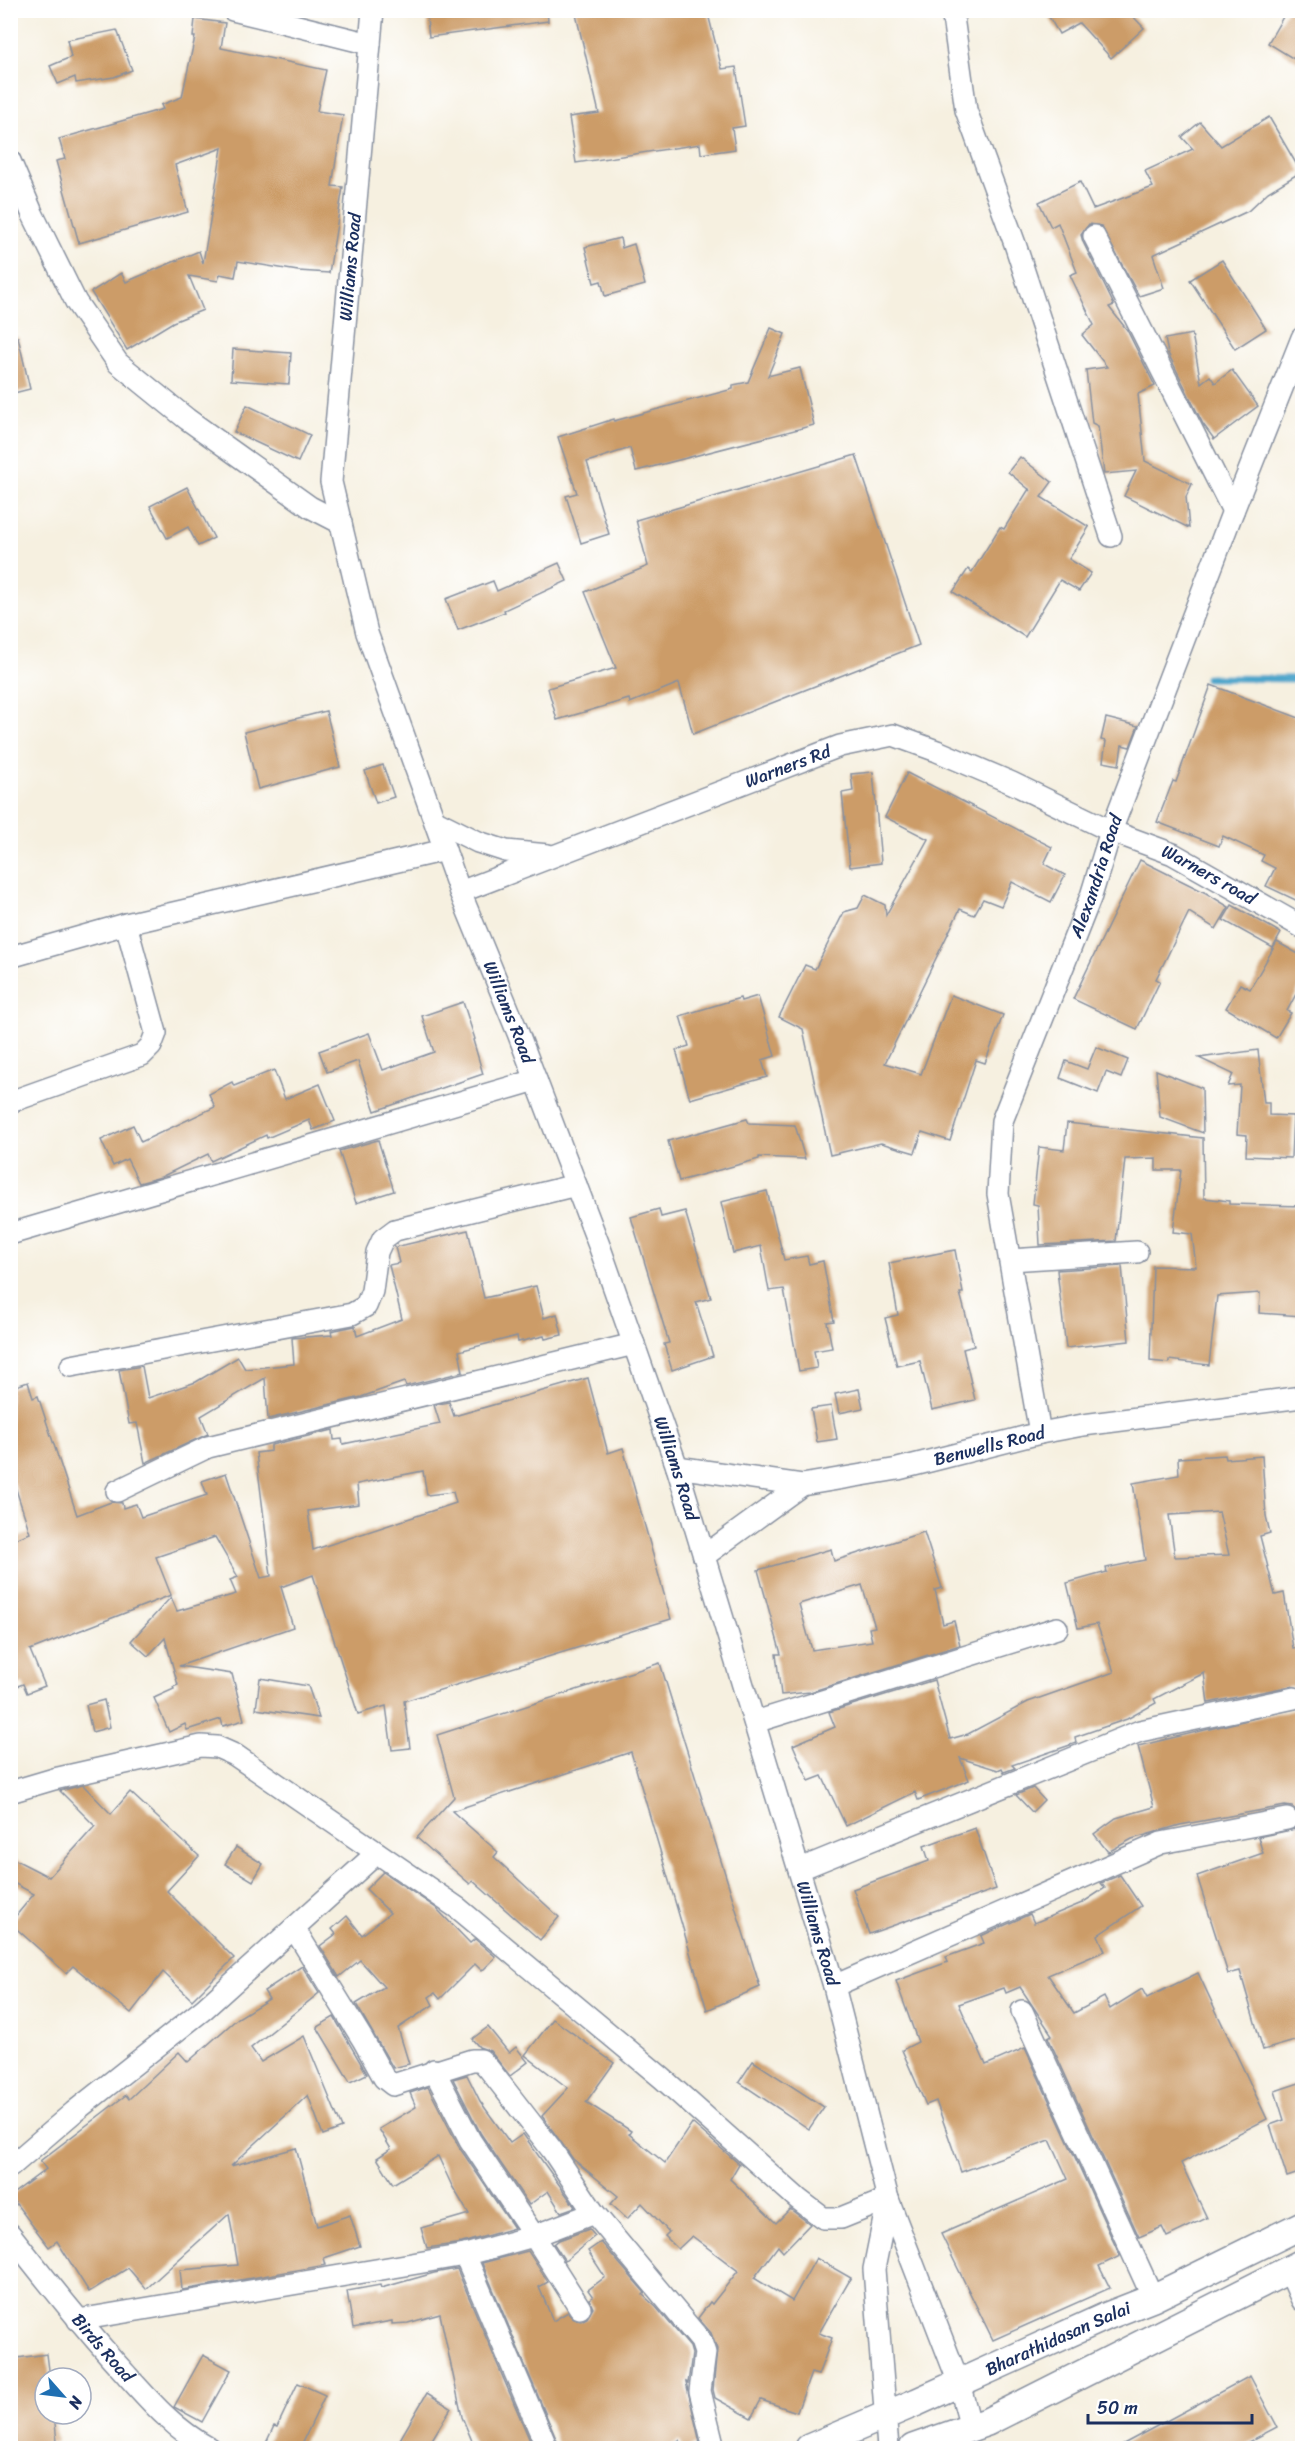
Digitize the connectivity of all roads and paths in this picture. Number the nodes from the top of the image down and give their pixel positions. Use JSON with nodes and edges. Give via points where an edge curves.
{"nodes":[{"id":1,"x":233,"y":10,"type":"edge"},
{"id":2,"x":373,"y":10,"type":"edge"},
{"id":3,"x":952,"y":10,"type":"edge"},
{"id":4,"x":370,"y":44,"type":"junction"},
{"id":5,"x":10,"y":161,"type":"edge"},
{"id":6,"x":1094,"y":236,"type":"dead end"},
{"id":7,"x":1302,"y":338,"type":"edge"},
{"id":8,"x":1233,"y":511,"type":"junction"},
{"id":9,"x":341,"y":523,"type":"junction"},
{"id":10,"x":1111,"y":536,"type":"dead end"},
{"id":11,"x":436,"y":821,"type":"junction"},
{"id":12,"x":1112,"y":831,"type":"junction"},
{"id":13,"x":445,"y":850,"type":"junction"},
{"id":14,"x":555,"y":855,"type":"junction"},
{"id":15,"x":460,"y":892,"type":"junction"},
{"id":16,"x":126,"y":924,"type":"junction"},
{"id":17,"x":1302,"y":927,"type":"edge"},
{"id":18,"x":10,"y":957,"type":"edge"},
{"id":19,"x":536,"y":1080,"type":"junction"},
{"id":20,"x":10,"y":1102,"type":"edge"},
{"id":21,"x":576,"y":1185,"type":"junction"},
{"id":22,"x":10,"y":1234,"type":"edge"},
{"id":23,"x":1137,"y":1252,"type":"dead end"},
{"id":24,"x":1010,"y":1260,"type":"junction"},
{"id":25,"x":634,"y":1344,"type":"junction"},
{"id":26,"x":71,"y":1366,"type":"dead end"},
{"id":27,"x":1302,"y":1397,"type":"edge"},
{"id":28,"x":1040,"y":1433,"type":"junction"},
{"id":29,"x":677,"y":1467,"type":"junction"},
{"id":30,"x":802,"y":1485,"type":"junction"},
{"id":31,"x":117,"y":1491,"type":"dead end"},
{"id":32,"x":704,"y":1556,"type":"junction"},
{"id":33,"x":1057,"y":1629,"type":"dead end"},
{"id":34,"x":1294,"y":1698,"type":"dead end"},
{"id":35,"x":755,"y":1722,"type":"junction"},
{"id":36,"x":10,"y":1792,"type":"edge"},
{"id":37,"x":1287,"y":1819,"type":"dead end"},
{"id":38,"x":377,"y":1854,"type":"junction"},
{"id":39,"x":800,"y":1869,"type":"junction"},
{"id":40,"x":294,"y":1928,"type":"junction"},
{"id":41,"x":834,"y":1986,"type":"junction"},
{"id":42,"x":1022,"y":2011,"type":"dead end"},
{"id":43,"x":434,"y":2070,"type":"junction"},
{"id":44,"x":10,"y":2167,"type":"edge"},
{"id":45,"x":888,"y":2199,"type":"junction"},
{"id":46,"x":594,"y":2213,"type":"junction"},
{"id":47,"x":1302,"y":2225,"type":"edge"},
{"id":48,"x":11,"y":2235,"type":"edge"},
{"id":49,"x":534,"y":2236,"type":"junction"},
{"id":50,"x":465,"y":2255,"type":"junction"},
{"id":51,"x":1296,"y":2266,"type":"edge"},
{"id":52,"x":1153,"y":2298,"type":"junction"},
{"id":53,"x":1302,"y":2300,"type":"edge"},
{"id":54,"x":580,"y":2308,"type":"dead end"},
{"id":55,"x":78,"y":2320,"type":"junction"},
{"id":56,"x":958,"y":2383,"type":"junction"},
{"id":57,"x":886,"y":2416,"type":"junction"},
{"id":58,"x":971,"y":2428,"type":"junction"},
{"id":59,"x":209,"y":2448,"type":"edge"},
{"id":60,"x":547,"y":2448,"type":"edge"},
{"id":61,"x":714,"y":2448,"type":"edge"},
{"id":62,"x":809,"y":2448,"type":"edge"},
{"id":63,"x":888,"y":2448,"type":"edge"},
{"id":64,"x":913,"y":2448,"type":"edge"}],
"edges":[{"from":1,"to":4,"type":"street"},
{"from":2,"to":4,"type":"street","name":"Williams Road"},
{"from":3,"to":10,"type":"street","via":[[966,110]]},
{"from":4,"to":9,"type":"street","name":"Williams Road","via":[[332,482]]},
{"from":5,"to":9,"type":"street","via":[[76,302],[118,363],[187,419],[310,507]]},
{"from":6,"to":8,"type":"street"},
{"from":7,"to":8,"type":"street","name":"Alexandria Road"},
{"from":8,"to":12,"type":"street","name":"Alexandria Road"},
{"from":9,"to":11,"type":"street","name":"Williams Road","via":[[367,633]]},
{"from":11,"to":13,"type":"street","name":"Williams Road"},
{"from":11,"to":14,"type":"street","via":[[507,851]]},
{"from":12,"to":14,"type":"street","name":"Warners Rd","via":[[1012,783],[893,735],[840,746]]},
{"from":12,"to":17,"type":"street","name":"Warners road","via":[[1173,854]]},
{"from":12,"to":24,"type":"street","name":"Alexandria Road","via":[[1091,896],[1002,1121],[998,1194]]},
{"from":13,"to":15,"type":"street","name":"Williams Road"},
{"from":13,"to":16,"type":"street"},
{"from":14,"to":15,"type":"street","name":"Warners Rd"},
{"from":15,"to":19,"type":"street","name":"Williams Road"},
{"from":16,"to":18,"type":"street"},
{"from":16,"to":20,"type":"street","via":[[156,1033],[151,1046],[142,1055]]},
{"from":19,"to":21,"type":"street","name":"Williams Road"},
{"from":19,"to":22,"type":"street"},
{"from":21,"to":25,"type":"street","name":"Williams Road"},
{"from":21,"to":26,"type":"street","via":[[395,1230],[383,1239],[377,1252],[366,1306],[352,1314]]},
{"from":23,"to":24,"type":"street"},
{"from":24,"to":28,"type":"street","name":"Alexandria Road"},
{"from":25,"to":29,"type":"street","name":"Williams Road"},
{"from":25,"to":31,"type":"street","via":[[208,1447]]},
{"from":27,"to":28,"type":"street","name":"Benwells Road"},
{"from":28,"to":30,"type":"street","name":"Benwells Road","via":[[898,1468]]},
{"from":29,"to":30,"type":"street","name":"Benwells Road"},
{"from":29,"to":32,"type":"street","name":"Williams Road"},
{"from":30,"to":32,"type":"street"},
{"from":32,"to":35,"type":"street","name":"Williams Road"},
{"from":33,"to":35,"type":"street"},
{"from":34,"to":39,"type":"street","via":[[1140,1731]]},
{"from":35,"to":39,"type":"street","name":"Williams Road"},
{"from":36,"to":38,"type":"street","via":[[136,1760],[201,1746],[217,1747],[235,1755]]},
{"from":37,"to":41,"type":"street","via":[[1161,1843]]},
{"from":38,"to":40,"type":"street"},
{"from":38,"to":45,"type":"street","via":[[459,1909],[823,2217],[842,2218]]},
{"from":39,"to":41,"type":"street","name":"Williams Road"},
{"from":40,"to":43,"type":"street","via":[[384,2078],[393,2085]]},
{"from":40,"to":44,"type":"street","via":[[204,2009]]},
{"from":41,"to":45,"type":"street","name":"Williams Road"},
{"from":42,"to":52,"type":"street"},
{"from":43,"to":46,"type":"street","via":[[482,2060],[552,2150]]},
{"from":43,"to":49,"type":"street","via":[[470,2140]]},
{"from":45,"to":56,"type":"street","name":"Williams Road"},
{"from":45,"to":57,"type":"street","via":[[874,2270]]},
{"from":46,"to":49,"type":"street"},
{"from":46,"to":61,"type":"street","via":[[700,2342],[705,2354],[700,2391]]},
{"from":47,"to":52,"type":"main road","name":"Bharathidasan Salai"},
{"from":48,"to":55,"type":"street","name":"Birds Road"},
{"from":49,"to":50,"type":"street"},
{"from":49,"to":54,"type":"street"},
{"from":50,"to":55,"type":"street"},
{"from":50,"to":60,"type":"street"},
{"from":51,"to":53,"type":"street"},
{"from":51,"to":58,"type":"main road"},
{"from":52,"to":56,"type":"main road","name":"Bharathidasan Salai"},
{"from":55,"to":59,"type":"street","name":"Birds Road","via":[[162,2414],[189,2438]]},
{"from":56,"to":57,"type":"main road","name":"Bharathidasan Salai"},
{"from":56,"to":58,"type":"street","name":"Williams Road"},
{"from":57,"to":62,"type":"main road","name":"Bharathidasan Salai"},
{"from":57,"to":63,"type":"street"},
{"from":58,"to":64,"type":"main road"}]}
